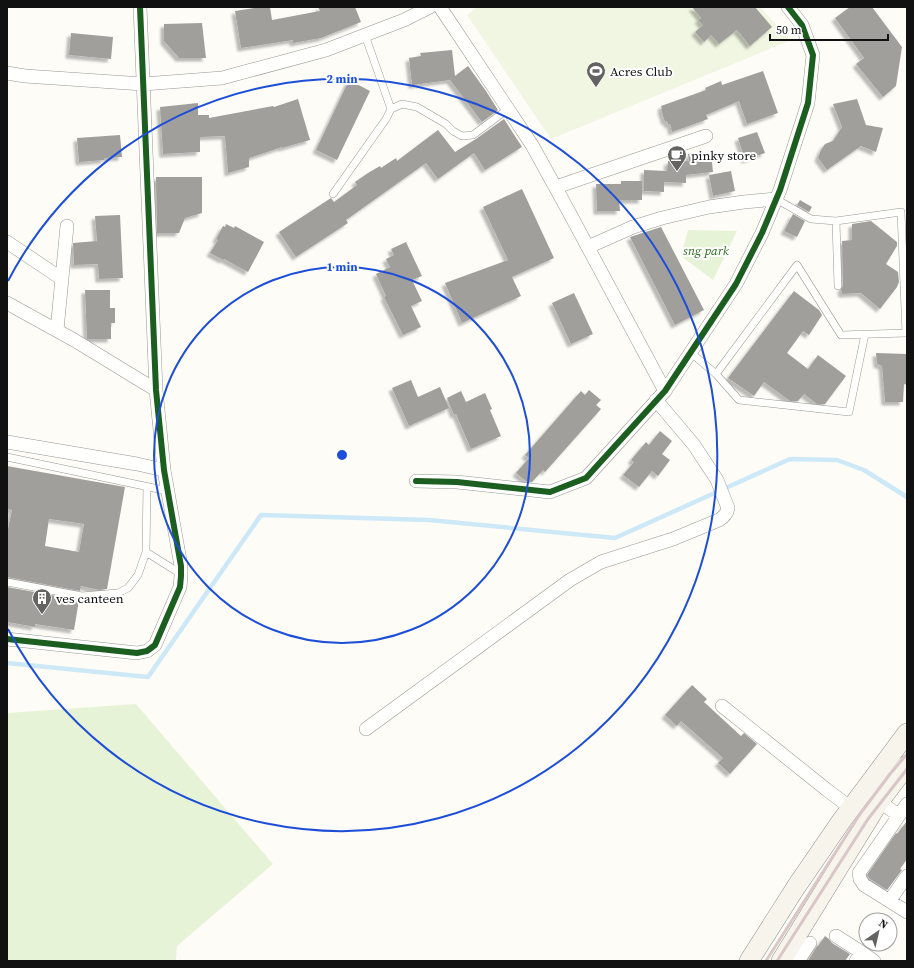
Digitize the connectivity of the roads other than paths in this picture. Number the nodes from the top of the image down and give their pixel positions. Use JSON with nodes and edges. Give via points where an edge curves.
{"nodes":[{"id":1,"x":140,"y":7,"type":"edge"},
{"id":2,"x":430,"y":7,"type":"edge"},
{"id":3,"x":440,"y":7,"type":"edge"},
{"id":4,"x":788,"y":7,"type":"edge"},
{"id":5,"x":365,"y":35,"type":"junction"},
{"id":6,"x":7,"y":73,"type":"edge"},
{"id":7,"x":143,"y":84,"type":"junction"},
{"id":8,"x":391,"y":109,"type":"junction"},
{"id":9,"x":508,"y":109,"type":"junction"},
{"id":10,"x":706,"y":136,"type":"dead end"},
{"id":11,"x":556,"y":188,"type":"junction"},
{"id":12,"x":333,"y":194,"type":"dead end"},
{"id":13,"x":776,"y":199,"type":"junction"},
{"id":14,"x":836,"y":221,"type":"junction"},
{"id":15,"x":67,"y":226,"type":"dead end"},
{"id":16,"x":7,"y":242,"type":"edge"},
{"id":17,"x":588,"y":247,"type":"junction"},
{"id":18,"x":62,"y":279,"type":"junction"},
{"id":19,"x":838,"y":286,"type":"dead end"},
{"id":20,"x":7,"y":304,"type":"edge"},
{"id":21,"x":56,"y":330,"type":"junction"},
{"id":22,"x":865,"y":334,"type":"junction"},
{"id":23,"x":690,"y":352,"type":"junction"},
{"id":24,"x":716,"y":374,"type":"junction"},
{"id":25,"x":156,"y":390,"type":"junction"},
{"id":26,"x":660,"y":395,"type":"junction"},
{"id":27,"x":7,"y":442,"type":"edge"},
{"id":28,"x":7,"y":457,"type":"edge"},
{"id":29,"x":164,"y":470,"type":"junction"},
{"id":30,"x":416,"y":481,"type":"dead end"},
{"id":31,"x":147,"y":487,"type":"junction"},
{"id":32,"x":168,"y":491,"type":"junction"},
{"id":33,"x":146,"y":552,"type":"junction"},
{"id":34,"x":181,"y":574,"type":"junction"},
{"id":35,"x":7,"y":582,"type":"edge"},
{"id":36,"x":7,"y":640,"type":"edge"},
{"id":37,"x":722,"y":706,"type":"dead end"},
{"id":38,"x":366,"y":729,"type":"dead end"},
{"id":39,"x":907,"y":734,"type":"edge"},
{"id":40,"x":907,"y":765,"type":"edge"},
{"id":41,"x":879,"y":802,"type":"junction"},
{"id":42,"x":907,"y":804,"type":"edge"},
{"id":43,"x":851,"y":808,"type":"junction"},
{"id":44,"x":899,"y":815,"type":"junction"},
{"id":45,"x":812,"y":864,"type":"junction"},
{"id":46,"x":907,"y":876,"type":"edge"},
{"id":47,"x":832,"y":877,"type":"junction"},
{"id":48,"x":890,"y":900,"type":"junction"},
{"id":49,"x":781,"y":910,"type":"junction"},
{"id":50,"x":907,"y":912,"type":"edge"},
{"id":51,"x":804,"y":924,"type":"junction"},
{"id":52,"x":836,"y":936,"type":"dead end"},
{"id":53,"x":810,"y":943,"type":"dead end"},
{"id":54,"x":858,"y":957,"type":"edge"},
{"id":55,"x":749,"y":961,"type":"edge"},
{"id":56,"x":781,"y":961,"type":"edge"},
{"id":57,"x":798,"y":961,"type":"edge"},
{"id":58,"x":874,"y":961,"type":"edge"}],
"edges":[{"from":1,"to":7,"type":"street"},
{"from":2,"to":5,"type":"street"},
{"from":3,"to":9,"type":"street"},
{"from":4,"to":13,"type":"street","via":[[802,25],[813,55],[808,103]]},
{"from":5,"to":7,"type":"street","via":[[326,50],[222,78]]},
{"from":5,"to":8,"type":"lane"},
{"from":6,"to":7,"type":"street"},
{"from":7,"to":25,"type":"street"},
{"from":8,"to":9,"type":"lane","via":[[402,104],[417,107],[462,136],[472,136]]},
{"from":8,"to":12,"type":"lane"},
{"from":9,"to":11,"type":"street"},
{"from":10,"to":11,"type":"street"},
{"from":11,"to":17,"type":"street"},
{"from":13,"to":14,"type":"lane","via":[[811,219]]},
{"from":13,"to":17,"type":"street","via":[[709,207],[662,218],[632,227]]},
{"from":13,"to":23,"type":"street","via":[[736,284]]},
{"from":14,"to":19,"type":"lane"},
{"from":14,"to":22,"type":"lane","via":[[901,212],[906,333]]},
{"from":15,"to":18,"type":"street"},
{"from":16,"to":18,"type":"street"},
{"from":17,"to":26,"type":"street"},
{"from":18,"to":21,"type":"street"},
{"from":20,"to":21,"type":"street"},
{"from":21,"to":25,"type":"street"},
{"from":22,"to":24,"type":"lane","via":[[849,412],[739,400]]},
{"from":22,"to":24,"type":"lane","via":[[841,335],[796,264]]},
{"from":23,"to":24,"type":"lane"},
{"from":23,"to":26,"type":"street"},
{"from":25,"to":29,"type":"street"},
{"from":26,"to":30,"type":"street","via":[[586,478],[550,492],[457,482]]},
{"from":26,"to":38,"type":"street","via":[[717,480],[728,508],[724,517],[673,539],[601,562],[570,580]]},
{"from":27,"to":29,"type":"street"},
{"from":28,"to":31,"type":"lane"},
{"from":29,"to":32,"type":"street"},
{"from":31,"to":32,"type":"lane"},
{"from":31,"to":33,"type":"lane"},
{"from":32,"to":34,"type":"street"},
{"from":33,"to":34,"type":"lane"},
{"from":33,"to":35,"type":"lane","via":[[138,575],[128,588],[118,593],[82,596]]},
{"from":34,"to":36,"type":"street","via":[[180,587],[155,645],[147,651],[137,653]]},
{"from":37,"to":43,"type":"street"},
{"from":39,"to":43,"type":"main road"},
{"from":40,"to":41,"type":"main road"},
{"from":41,"to":44,"type":"street"},
{"from":41,"to":47,"type":"main road"},
{"from":42,"to":44,"type":"street"},
{"from":43,"to":45,"type":"main road"},
{"from":44,"to":48,"type":"street","via":[[859,873],[864,885]]},
{"from":45,"to":47,"type":"main road"},
{"from":45,"to":49,"type":"main road"},
{"from":46,"to":48,"type":"street"},
{"from":47,"to":51,"type":"main road"},
{"from":48,"to":50,"type":"street"},
{"from":49,"to":51,"type":"main road"},
{"from":49,"to":55,"type":"main road"},
{"from":51,"to":56,"type":"main road"},
{"from":52,"to":54,"type":"street"},
{"from":53,"to":57,"type":"street"},
{"from":54,"to":58,"type":"street"}]}
